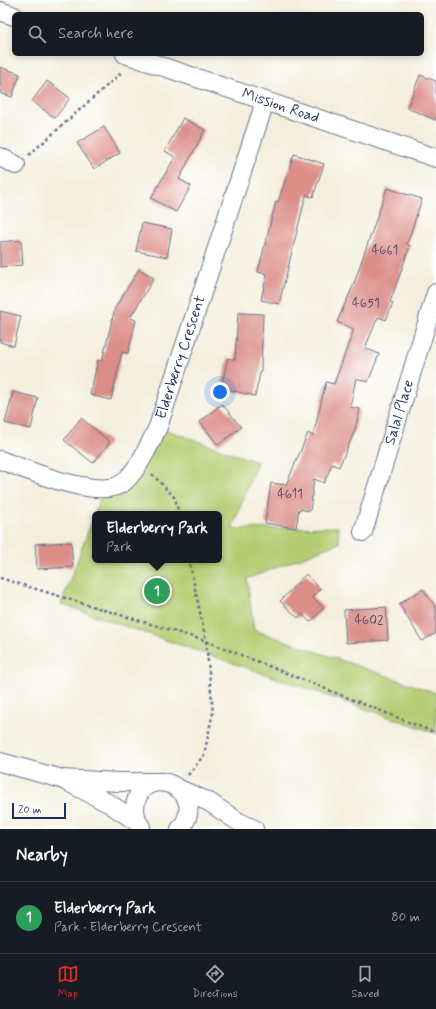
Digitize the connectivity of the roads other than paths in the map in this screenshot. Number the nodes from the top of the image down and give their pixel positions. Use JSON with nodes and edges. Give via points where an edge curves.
{"nodes":[{"id":1,"x":0,"y":11,"type":"edge"},
{"id":2,"x":12,"y":15,"type":"edge"},
{"id":3,"x":131,"y":56,"type":"edge"},
{"id":4,"x":264,"y":102,"type":"junction"},
{"id":5,"x":0,"y":158,"type":"edge"},
{"id":6,"x":436,"y":158,"type":"edge"},
{"id":7,"x":16,"y":165,"type":"road end"},
{"id":8,"x":436,"y":292,"type":"edge"},
{"id":9,"x":0,"y":460,"type":"edge"},
{"id":10,"x":363,"y":532,"type":"dead end"},
{"id":11,"x":0,"y":762,"type":"edge"},
{"id":12,"x":62,"y":779,"type":"junction"},
{"id":13,"x":173,"y":786,"type":"junction"},
{"id":14,"x":141,"y":827,"type":"edge"},
{"id":15,"x":180,"y":829,"type":"edge"},
{"id":16,"x":254,"y":829,"type":"edge"}],
"edges":[{"from":1,"to":2,"type":"street"},
{"from":3,"to":4,"type":"street","name":"Mission Road"},
{"from":4,"to":6,"type":"street","name":"Mission Road"},
{"from":4,"to":9,"type":"street","name":"Elderberry Crescent","via":[[158,427],[141,462],[123,483],[104,489],[84,488]]},
{"from":5,"to":7,"type":"street"},
{"from":8,"to":10,"type":"street","name":"Salal Place"},
{"from":11,"to":12,"type":"street"},
{"from":12,"to":13,"type":"street"},
{"from":12,"to":14,"type":"street","via":[[110,804]]},
{"from":13,"to":14,"type":"street","via":[[153,783],[138,795],[134,813]]},
{"from":13,"to":15,"type":"street","via":[[184,794],[189,809],[185,823]]},
{"from":13,"to":16,"type":"street","via":[[209,802]]}]}
